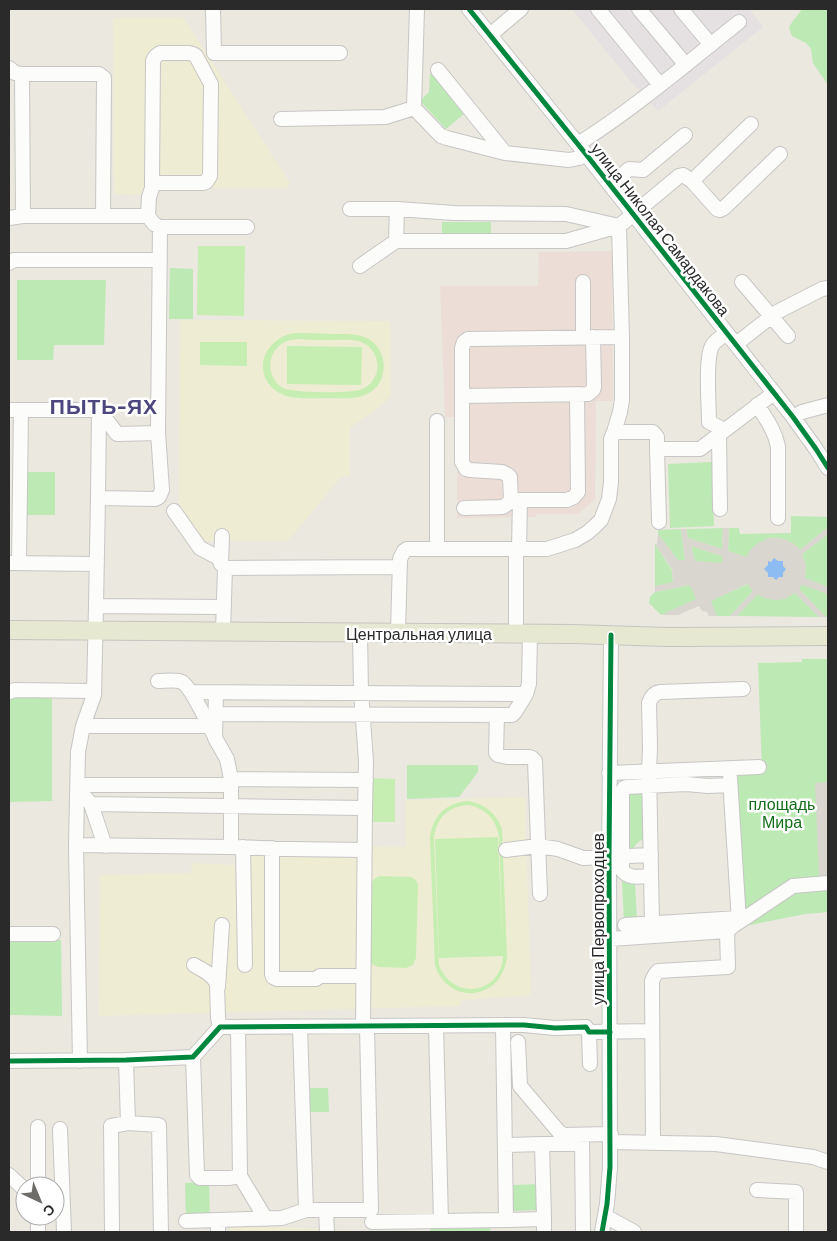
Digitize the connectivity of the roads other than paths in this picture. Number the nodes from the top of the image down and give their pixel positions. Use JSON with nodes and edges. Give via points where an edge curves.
{"nodes":[{"id":1,"x":213,"y":9,"type":"edge"},
{"id":2,"x":416,"y":9,"type":"edge"},
{"id":3,"x":470,"y":9,"type":"edge"},
{"id":4,"x":598,"y":9,"type":"edge"},
{"id":5,"x":639,"y":9,"type":"edge"},
{"id":6,"x":681,"y":9,"type":"edge"},
{"id":7,"x":519,"y":17,"type":"edge"},
{"id":8,"x":739,"y":22,"type":"dead end"},
{"id":9,"x":490,"y":35,"type":"junction"},
{"id":10,"x":711,"y":45,"type":"junction"},
{"id":11,"x":340,"y":53,"type":"dead end"},
{"id":12,"x":686,"y":65,"type":"junction"},
{"id":13,"x":9,"y":68,"type":"edge"},
{"id":14,"x":438,"y":70,"type":"dead end"},
{"id":15,"x":22,"y":74,"type":"junction"},
{"id":16,"x":660,"y":85,"type":"junction"},
{"id":17,"x":414,"y":108,"type":"junction"},
{"id":18,"x":281,"y":119,"type":"dead end"},
{"id":19,"x":751,"y":124,"type":"dead end"},
{"id":20,"x":685,"y":135,"type":"dead end"},
{"id":21,"x":582,"y":148,"type":"junction"},
{"id":22,"x":505,"y":153,"type":"junction"},
{"id":23,"x":780,"y":154,"type":"dead end"},
{"id":24,"x":692,"y":181,"type":"junction"},
{"id":25,"x":152,"y":183,"type":"junction"},
{"id":26,"x":610,"y":185,"type":"junction"},
{"id":27,"x":350,"y":209,"type":"dead end"},
{"id":28,"x":397,"y":209,"type":"junction"},
{"id":29,"x":633,"y":214,"type":"junction"},
{"id":30,"x":103,"y":216,"type":"junction"},
{"id":31,"x":148,"y":216,"type":"junction"},
{"id":32,"x":16,"y":217,"type":"edge"},
{"id":33,"x":618,"y":226,"type":"junction"},
{"id":34,"x":160,"y":227,"type":"junction"},
{"id":35,"x":247,"y":227,"type":"dead end"},
{"id":36,"x":396,"y":241,"type":"junction"},
{"id":37,"x":160,"y":260,"type":"junction"},
{"id":38,"x":9,"y":262,"type":"edge"},
{"id":39,"x":360,"y":266,"type":"dead end"},
{"id":40,"x":582,"y":282,"type":"dead end"},
{"id":41,"x":742,"y":282,"type":"dead end"},
{"id":42,"x":828,"y":288,"type":"edge"},
{"id":43,"x":771,"y":317,"type":"junction"},
{"id":44,"x":788,"y":336,"type":"dead end"},
{"id":45,"x":588,"y":337,"type":"junction"},
{"id":46,"x":622,"y":337,"type":"junction"},
{"id":47,"x":731,"y":338,"type":"junction"},
{"id":48,"x":774,"y":392,"type":"junction"},
{"id":49,"x":577,"y":394,"type":"junction"},
{"id":50,"x":462,"y":396,"type":"junction"},
{"id":51,"x":757,"y":405,"type":"junction"},
{"id":52,"x":826,"y":407,"type":"edge"},
{"id":53,"x":15,"y":410,"type":"edge"},
{"id":54,"x":99,"y":412,"type":"junction"},
{"id":55,"x":793,"y":417,"type":"junction"},
{"id":56,"x":437,"y":421,"type":"dead end"},
{"id":57,"x":614,"y":432,"type":"junction"},
{"id":58,"x":99,"y":434,"type":"junction"},
{"id":59,"x":117,"y":434,"type":"junction"},
{"id":60,"x":158,"y":434,"type":"junction"},
{"id":61,"x":714,"y":441,"type":"junction"},
{"id":62,"x":657,"y":449,"type":"junction"},
{"id":63,"x":828,"y":468,"type":"edge"},
{"id":64,"x":98,"y":498,"type":"junction"},
{"id":65,"x":515,"y":501,"type":"junction"},
{"id":66,"x":464,"y":508,"type":"dead end"},
{"id":67,"x":720,"y":510,"type":"dead end"},
{"id":68,"x":174,"y":511,"type":"dead end"},
{"id":69,"x":778,"y":518,"type":"dead end"},
{"id":70,"x":659,"y":522,"type":"dead end"},
{"id":71,"x":222,"y":536,"type":"dead end"},
{"id":72,"x":437,"y":549,"type":"junction"},
{"id":73,"x":518,"y":549,"type":"junction"},
{"id":74,"x":14,"y":563,"type":"edge"},
{"id":75,"x":96,"y":564,"type":"junction"},
{"id":76,"x":223,"y":566,"type":"junction"},
{"id":77,"x":399,"y":567,"type":"junction"},
{"id":78,"x":96,"y":606,"type":"junction"},
{"id":79,"x":224,"y":607,"type":"junction"},
{"id":80,"x":9,"y":630,"type":"edge"},
{"id":81,"x":96,"y":630,"type":"junction"},
{"id":82,"x":224,"y":631,"type":"junction"},
{"id":83,"x":360,"y":632,"type":"junction"},
{"id":84,"x":398,"y":633,"type":"junction"},
{"id":85,"x":523,"y":633,"type":"junction"},
{"id":86,"x":611,"y":635,"type":"junction"},
{"id":87,"x":828,"y":636,"type":"edge"},
{"id":88,"x":158,"y":681,"type":"dead end"},
{"id":89,"x":743,"y":689,"type":"dead end"},
{"id":90,"x":94,"y":690,"type":"junction"},
{"id":91,"x":9,"y":692,"type":"edge"},
{"id":92,"x":191,"y":692,"type":"junction"},
{"id":93,"x":216,"y":692,"type":"junction"},
{"id":94,"x":361,"y":692,"type":"junction"},
{"id":95,"x":526,"y":694,"type":"junction"},
{"id":96,"x":362,"y":715,"type":"junction"},
{"id":97,"x":497,"y":715,"type":"junction"},
{"id":98,"x":83,"y":726,"type":"junction"},
{"id":99,"x":213,"y":726,"type":"junction"},
{"id":100,"x":759,"y":767,"type":"dead end"},
{"id":101,"x":649,"y":771,"type":"junction"},
{"id":102,"x":609,"y":772,"type":"junction"},
{"id":103,"x":366,"y":780,"type":"junction"},
{"id":104,"x":231,"y":782,"type":"junction"},
{"id":105,"x":78,"y":785,"type":"junction"},
{"id":106,"x":649,"y":786,"type":"junction"},
{"id":107,"x":91,"y":804,"type":"junction"},
{"id":108,"x":231,"y":805,"type":"junction"},
{"id":109,"x":365,"y":808,"type":"junction"},
{"id":110,"x":76,"y":845,"type":"junction"},
{"id":111,"x":105,"y":846,"type":"junction"},
{"id":112,"x":538,"y":846,"type":"junction"},
{"id":113,"x":236,"y":847,"type":"junction"},
{"id":114,"x":272,"y":848,"type":"junction"},
{"id":115,"x":365,"y":850,"type":"junction"},
{"id":116,"x":506,"y":850,"type":"dead end"},
{"id":117,"x":651,"y":855,"type":"junction"},
{"id":118,"x":616,"y":856,"type":"junction"},
{"id":119,"x":651,"y":876,"type":"junction"},
{"id":120,"x":828,"y":883,"type":"edge"},
{"id":121,"x":540,"y":894,"type":"dead end"},
{"id":122,"x":739,"y":920,"type":"junction"},
{"id":123,"x":244,"y":921,"type":"junction"},
{"id":124,"x":652,"y":923,"type":"junction"},
{"id":125,"x":625,"y":925,"type":"dead end"},
{"id":126,"x":726,"y":932,"type":"junction"},
{"id":127,"x":9,"y":934,"type":"edge"},
{"id":128,"x":52,"y":934,"type":"dead end"},
{"id":129,"x":610,"y":938,"type":"junction"},
{"id":130,"x":194,"y":965,"type":"dead end"},
{"id":131,"x":245,"y":965,"type":"dead end"},
{"id":132,"x":363,"y":976,"type":"junction"},
{"id":133,"x":218,"y":988,"type":"junction"},
{"id":134,"x":436,"y":1026,"type":"junction"},
{"id":135,"x":503,"y":1026,"type":"junction"},
{"id":136,"x":220,"y":1027,"type":"junction"},
{"id":137,"x":238,"y":1027,"type":"junction"},
{"id":138,"x":300,"y":1027,"type":"junction"},
{"id":139,"x":365,"y":1027,"type":"junction"},
{"id":140,"x":652,"y":1031,"type":"junction"},
{"id":141,"x":589,"y":1032,"type":"junction"},
{"id":142,"x":610,"y":1032,"type":"junction"},
{"id":143,"x":518,"y":1042,"type":"dead end"},
{"id":144,"x":193,"y":1057,"type":"junction"},
{"id":145,"x":126,"y":1060,"type":"junction"},
{"id":146,"x":9,"y":1061,"type":"edge"},
{"id":147,"x":80,"y":1061,"type":"junction"},
{"id":148,"x":590,"y":1064,"type":"dead end"},
{"id":149,"x":128,"y":1123,"type":"junction"},
{"id":150,"x":38,"y":1128,"type":"dead end"},
{"id":151,"x":60,"y":1130,"type":"dead end"},
{"id":152,"x":611,"y":1138,"type":"junction"},
{"id":153,"x":582,"y":1139,"type":"junction"},
{"id":154,"x":653,"y":1143,"type":"junction"},
{"id":155,"x":542,"y":1144,"type":"junction"},
{"id":156,"x":505,"y":1145,"type":"junction"},
{"id":157,"x":828,"y":1162,"type":"edge"},
{"id":158,"x":38,"y":1176,"type":"edge"},
{"id":159,"x":240,"y":1176,"type":"junction"},
{"id":160,"x":757,"y":1190,"type":"dead end"},
{"id":161,"x":306,"y":1210,"type":"junction"},
{"id":162,"x":326,"y":1210,"type":"junction"},
{"id":163,"x":605,"y":1216,"type":"junction"},
{"id":164,"x":266,"y":1219,"type":"junction"},
{"id":165,"x":186,"y":1221,"type":"dead end"},
{"id":166,"x":441,"y":1221,"type":"junction"},
{"id":167,"x":372,"y":1222,"type":"edge"},
{"id":168,"x":513,"y":1224,"type":"edge"},
{"id":169,"x":218,"y":1226,"type":"edge"},
{"id":170,"x":544,"y":1226,"type":"edge"},
{"id":171,"x":64,"y":1232,"type":"edge"},
{"id":172,"x":112,"y":1232,"type":"edge"},
{"id":173,"x":161,"y":1232,"type":"edge"},
{"id":174,"x":327,"y":1232,"type":"edge"},
{"id":175,"x":583,"y":1232,"type":"edge"},
{"id":176,"x":602,"y":1232,"type":"edge"},
{"id":177,"x":634,"y":1232,"type":"edge"},
{"id":178,"x":796,"y":1232,"type":"edge"}],
"edges":[{"from":1,"to":11,"type":"street","via":[[214,53]]},
{"from":2,"to":17,"type":"street"},
{"from":3,"to":9,"type":"street","name":"улица Николая Самардакова"},
{"from":4,"to":16,"type":"street"},
{"from":5,"to":12,"type":"street"},
{"from":6,"to":10,"type":"street"},
{"from":7,"to":9,"type":"street"},
{"from":8,"to":10,"type":"street"},
{"from":9,"to":21,"type":"street","name":"улица Николая Самардакова"},
{"from":10,"to":12,"type":"street"},
{"from":12,"to":16,"type":"street"},
{"from":13,"to":15,"type":"street"},
{"from":14,"to":22,"type":"street"},
{"from":15,"to":30,"type":"street","via":[[99,74],[104,78]]},
{"from":15,"to":32,"type":"street"},
{"from":16,"to":21,"type":"street","via":[[601,125]]},
{"from":17,"to":18,"type":"street","via":[[385,117]]},
{"from":17,"to":22,"type":"street","via":[[442,136]]},
{"from":19,"to":24,"type":"street"},
{"from":20,"to":26,"type":"street","via":[[643,170],[629,169]]},
{"from":21,"to":22,"type":"street","via":[[579,158],[569,160]]},
{"from":21,"to":26,"type":"street","name":"улица Николая Самардакова"},
{"from":23,"to":24,"type":"street","via":[[720,210]]},
{"from":24,"to":29,"type":"street","via":[[679,176]]},
{"from":25,"to":25,"type":"street","via":[[153,61],[160,53],[190,53],[196,56],[212,86],[210,176],[203,184]]},
{"from":25,"to":31,"type":"street"},
{"from":26,"to":29,"type":"street","name":"улица Николая Самардакова"},
{"from":27,"to":28,"type":"street"},
{"from":28,"to":33,"type":"street","via":[[566,214]]},
{"from":28,"to":36,"type":"street"},
{"from":29,"to":33,"type":"street"},
{"from":29,"to":47,"type":"street","name":"улица Николая Самардакова"},
{"from":30,"to":31,"type":"street"},
{"from":30,"to":32,"type":"street"},
{"from":31,"to":34,"type":"street"},
{"from":33,"to":36,"type":"street","via":[[566,241]]},
{"from":33,"to":46,"type":"street"},
{"from":34,"to":35,"type":"street"},
{"from":34,"to":37,"type":"street"},
{"from":36,"to":39,"type":"street"},
{"from":37,"to":38,"type":"street"},
{"from":37,"to":60,"type":"street"},
{"from":40,"to":45,"type":"street"},
{"from":41,"to":43,"type":"street"},
{"from":42,"to":43,"type":"street"},
{"from":43,"to":44,"type":"street"},
{"from":43,"to":47,"type":"street"},
{"from":45,"to":46,"type":"street"},
{"from":45,"to":49,"type":"street","via":[[593,390],[588,394]]},
{"from":45,"to":50,"type":"street","via":[[468,339],[462,348]]},
{"from":46,"to":57,"type":"street","via":[[622,400]]},
{"from":47,"to":48,"type":"street","name":"улица Николая Самардакова"},
{"from":47,"to":61,"type":"street","via":[[714,342],[709,354],[709,422]]},
{"from":48,"to":51,"type":"street"},
{"from":48,"to":55,"type":"street","name":"улица Николая Самардакова"},
{"from":49,"to":50,"type":"street"},
{"from":49,"to":65,"type":"street","via":[[578,492],[567,500]]},
{"from":50,"to":65,"type":"street","via":[[463,466],[470,470],[508,475]]},
{"from":51,"to":61,"type":"street"},
{"from":51,"to":69,"type":"street","via":[[777,441]]},
{"from":52,"to":55,"type":"street"},
{"from":53,"to":54,"type":"street"},
{"from":53,"to":74,"type":"street"},
{"from":54,"to":58,"type":"street"},
{"from":54,"to":59,"type":"street"},
{"from":55,"to":63,"type":"street","name":"улица Николая Самардакова"},
{"from":56,"to":72,"type":"street"},
{"from":57,"to":62,"type":"street","via":[[653,432],[657,437]]},
{"from":57,"to":73,"type":"street","via":[[611,439],[610,491],[601,520],[587,533],[556,547]]},
{"from":58,"to":59,"type":"street"},
{"from":58,"to":64,"type":"street"},
{"from":59,"to":60,"type":"street"},
{"from":60,"to":64,"type":"street","via":[[162,490],[159,498]]},
{"from":61,"to":62,"type":"street"},
{"from":61,"to":67,"type":"street"},
{"from":62,"to":70,"type":"street"},
{"from":64,"to":75,"type":"street"},
{"from":65,"to":66,"type":"street","via":[[503,507]]},
{"from":65,"to":73,"type":"street"},
{"from":68,"to":76,"type":"street","via":[[200,548]]},
{"from":71,"to":76,"type":"street"},
{"from":72,"to":73,"type":"street"},
{"from":72,"to":77,"type":"street","via":[[407,549],[401,555]]},
{"from":73,"to":85,"type":"street"},
{"from":74,"to":75,"type":"street"},
{"from":75,"to":78,"type":"street"},
{"from":76,"to":77,"type":"street"},
{"from":76,"to":79,"type":"street"},
{"from":77,"to":84,"type":"street"},
{"from":78,"to":79,"type":"street"},
{"from":78,"to":81,"type":"street"},
{"from":79,"to":82,"type":"street"},
{"from":80,"to":81,"type":"main road","name":"Центральная улица"},
{"from":81,"to":82,"type":"main road","name":"Центральная улица"},
{"from":81,"to":90,"type":"street"},
{"from":82,"to":83,"type":"main road","name":"Центральная улица"},
{"from":83,"to":84,"type":"main road","name":"Центральная улица"},
{"from":83,"to":94,"type":"street"},
{"from":84,"to":85,"type":"main road","name":"Центральная улица"},
{"from":85,"to":86,"type":"main road","name":"Центральная улица"},
{"from":85,"to":95,"type":"street","via":[[529,684]]},
{"from":86,"to":87,"type":"main road","name":"Центральная улица"},
{"from":86,"to":102,"type":"street","name":"улица Первопроходцев"},
{"from":88,"to":92,"type":"street","via":[[182,682]]},
{"from":89,"to":101,"type":"street","via":[[660,692],[653,696],[649,703]]},
{"from":90,"to":91,"type":"street"},
{"from":90,"to":98,"type":"street"},
{"from":92,"to":93,"type":"street"},
{"from":92,"to":99,"type":"street"},
{"from":93,"to":94,"type":"street"},
{"from":93,"to":99,"type":"street"},
{"from":94,"to":95,"type":"street"},
{"from":94,"to":96,"type":"street"},
{"from":95,"to":97,"type":"street","via":[[512,715]]},
{"from":96,"to":97,"type":"street"},
{"from":96,"to":99,"type":"street"},
{"from":96,"to":103,"type":"street"},
{"from":97,"to":112,"type":"street","via":[[498,755],[529,757],[535,761]]},
{"from":98,"to":99,"type":"street"},
{"from":98,"to":105,"type":"street","via":[[78,752]]},
{"from":99,"to":104,"type":"street","via":[[227,759]]},
{"from":100,"to":101,"type":"street"},
{"from":101,"to":102,"type":"street"},
{"from":101,"to":106,"type":"street"},
{"from":102,"to":118,"type":"street","name":"улица Первопроходцев"},
{"from":103,"to":104,"type":"street"},
{"from":103,"to":109,"type":"street"},
{"from":104,"to":105,"type":"street"},
{"from":104,"to":108,"type":"street"},
{"from":105,"to":107,"type":"street"},
{"from":105,"to":110,"type":"street"},
{"from":106,"to":117,"type":"street"},
{"from":106,"to":118,"type":"street","via":[[623,790]]},
{"from":106,"to":122,"type":"street","via":[[708,786],[730,779]]},
{"from":107,"to":108,"type":"street"},
{"from":107,"to":111,"type":"street"},
{"from":108,"to":109,"type":"street"},
{"from":108,"to":113,"type":"street"},
{"from":109,"to":115,"type":"street"},
{"from":110,"to":111,"type":"street"},
{"from":110,"to":147,"type":"street"},
{"from":111,"to":113,"type":"street"},
{"from":112,"to":116,"type":"street"},
{"from":112,"to":118,"type":"street","via":[[583,858]]},
{"from":112,"to":121,"type":"street"},
{"from":113,"to":114,"type":"street"},
{"from":113,"to":123,"type":"street"},
{"from":114,"to":115,"type":"street"},
{"from":114,"to":132,"type":"street","via":[[273,977]]},
{"from":115,"to":132,"type":"street"},
{"from":117,"to":118,"type":"street"},
{"from":117,"to":119,"type":"street"},
{"from":118,"to":119,"type":"street","via":[[627,876]]},
{"from":118,"to":129,"type":"street","name":"улица Первопроходцев"},
{"from":119,"to":124,"type":"street"},
{"from":120,"to":122,"type":"street","via":[[793,886]]},
{"from":122,"to":124,"type":"street"},
{"from":122,"to":126,"type":"street"},
{"from":123,"to":131,"type":"street"},
{"from":123,"to":133,"type":"street","via":[[221,931]]},
{"from":124,"to":125,"type":"street"},
{"from":126,"to":129,"type":"street"},
{"from":126,"to":140,"type":"street","via":[[728,967],[655,973],[652,981]]},
{"from":127,"to":128,"type":"street"},
{"from":129,"to":142,"type":"street","name":"улица Первопроходцев"},
{"from":130,"to":133,"type":"street","via":[[211,975]]},
{"from":132,"to":139,"type":"street"},
{"from":133,"to":136,"type":"street"},
{"from":134,"to":135,"type":"street"},
{"from":134,"to":139,"type":"street"},
{"from":134,"to":166,"type":"street"},
{"from":135,"to":141,"type":"street","via":[[586,1027]]},
{"from":135,"to":156,"type":"street"},
{"from":136,"to":137,"type":"street"},
{"from":136,"to":144,"type":"street"},
{"from":137,"to":138,"type":"street"},
{"from":137,"to":159,"type":"street"},
{"from":138,"to":139,"type":"street"},
{"from":138,"to":161,"type":"street"},
{"from":139,"to":167,"type":"street"},
{"from":140,"to":142,"type":"street"},
{"from":140,"to":154,"type":"street"},
{"from":141,"to":142,"type":"street"},
{"from":141,"to":148,"type":"street"},
{"from":142,"to":152,"type":"street","name":"улица Первопроходцев"},
{"from":143,"to":153,"type":"street","via":[[522,1090],[559,1132]]},
{"from":144,"to":145,"type":"street"},
{"from":144,"to":159,"type":"street","via":[[197,1175],[200,1178]]},
{"from":145,"to":147,"type":"street"},
{"from":145,"to":149,"type":"street"},
{"from":146,"to":147,"type":"street"},
{"from":149,"to":172,"type":"street","via":[[111,1126]]},
{"from":149,"to":173,"type":"street","via":[[159,1125]]},
{"from":150,"to":158,"type":"street"},
{"from":151,"to":171,"type":"street"},
{"from":152,"to":153,"type":"street"},
{"from":152,"to":154,"type":"street"},
{"from":152,"to":163,"type":"street","name":"улица Первопроходцев"},
{"from":153,"to":155,"type":"street"},
{"from":153,"to":175,"type":"street"},
{"from":154,"to":157,"type":"street","via":[[716,1144],[813,1157]]},
{"from":155,"to":156,"type":"street"},
{"from":155,"to":170,"type":"street"},
{"from":156,"to":168,"type":"street"},
{"from":159,"to":164,"type":"street"},
{"from":160,"to":178,"type":"street","via":[[796,1192]]},
{"from":161,"to":162,"type":"street"},
{"from":161,"to":164,"type":"street","via":[[282,1218]]},
{"from":162,"to":167,"type":"street"},
{"from":162,"to":174,"type":"street"},
{"from":163,"to":176,"type":"street","name":"улица Первопроходцев"},
{"from":163,"to":177,"type":"street"},
{"from":164,"to":169,"type":"street"},
{"from":165,"to":169,"type":"street"},
{"from":166,"to":167,"type":"street"},
{"from":166,"to":168,"type":"street"},
{"from":168,"to":170,"type":"street"}]}
